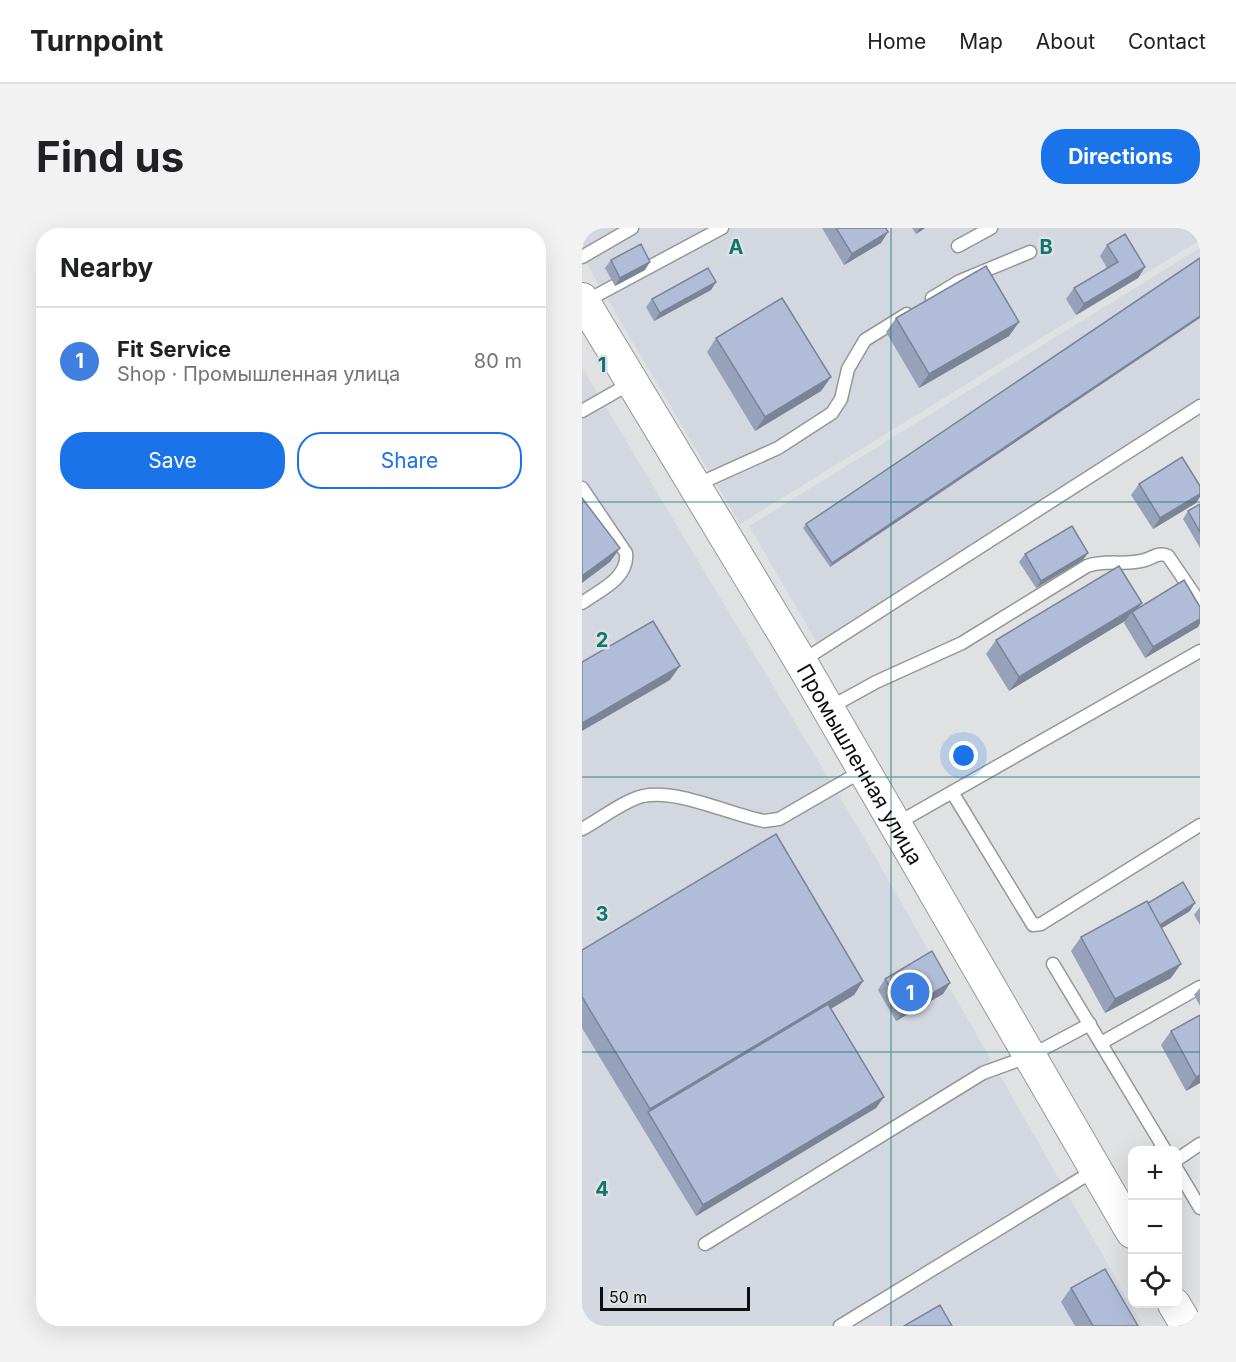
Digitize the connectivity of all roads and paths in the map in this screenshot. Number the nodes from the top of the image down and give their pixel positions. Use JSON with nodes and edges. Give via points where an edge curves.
{"nodes":[{"id":1,"x":632,"y":228,"type":"edge"},
{"id":2,"x":722,"y":228,"type":"edge"},
{"id":3,"x":991,"y":228,"type":"edge"},
{"id":4,"x":958,"y":246,"type":"dead end"},
{"id":5,"x":1030,"y":252,"type":"dead end"},
{"id":6,"x":582,"y":257,"type":"edge"},
{"id":7,"x":583,"y":301,"type":"edge"},
{"id":8,"x":632,"y":382,"type":"junction"},
{"id":9,"x":1200,"y":406,"type":"edge"},
{"id":10,"x":582,"y":411,"type":"edge"},
{"id":11,"x":695,"y":485,"type":"junction"},
{"id":12,"x":582,"y":488,"type":"edge"},
{"id":13,"x":582,"y":603,"type":"edge"},
{"id":14,"x":1200,"y":603,"type":"edge"},
{"id":15,"x":1200,"y":651,"type":"edge"},
{"id":16,"x":801,"y":662,"type":"junction"},
{"id":17,"x":828,"y":708,"type":"junction"},
{"id":18,"x":863,"y":770,"type":"junction"},
{"id":19,"x":952,"y":792,"type":"junction"},
{"id":20,"x":896,"y":824,"type":"junction"},
{"id":21,"x":1200,"y":825,"type":"edge"},
{"id":22,"x":582,"y":829,"type":"edge"},
{"id":23,"x":1053,"y":964,"type":"dead end"},
{"id":24,"x":1200,"y":987,"type":"edge"},
{"id":25,"x":1090,"y":1024,"type":"junction"},
{"id":26,"x":1101,"y":1043,"type":"junction"},
{"id":27,"x":1030,"y":1056,"type":"junction"},
{"id":28,"x":1200,"y":1144,"type":"edge"},
{"id":29,"x":1164,"y":1146,"type":"edge"},
{"id":30,"x":1182,"y":1156,"type":"edge"},
{"id":31,"x":1096,"y":1170,"type":"junction"},
{"id":32,"x":1182,"y":1178,"type":"edge"},
{"id":33,"x":1200,"y":1208,"type":"edge"},
{"id":34,"x":1128,"y":1225,"type":"edge"},
{"id":35,"x":705,"y":1244,"type":"dead end"},
{"id":36,"x":1176,"y":1308,"type":"edge"},
{"id":37,"x":840,"y":1326,"type":"edge"},
{"id":38,"x":1187,"y":1326,"type":"edge"}],
"edges":[{"from":1,"to":6,"type":"lane"},
{"from":2,"to":7,"type":"lane"},
{"from":3,"to":4,"type":"lane"},
{"from":5,"to":11,"type":"lane","via":[[960,280],[865,340],[848,369],[841,399],[832,413],[778,448]]},
{"from":7,"to":8,"type":"street","name":"Промышленная улица"},
{"from":8,"to":10,"type":"lane"},
{"from":8,"to":11,"type":"street","name":"Промышленная улица"},
{"from":9,"to":16,"type":"lane"},
{"from":11,"to":16,"type":"street","name":"Промышленная улица"},
{"from":12,"to":13,"type":"lane","via":[[626,553],[627,564],[622,574]]},
{"from":14,"to":17,"type":"lane","via":[[1162,553],[1129,563],[1102,561],[962,643]]},
{"from":15,"to":19,"type":"lane"},
{"from":16,"to":17,"type":"street","name":"Промышленная улица"},
{"from":17,"to":18,"type":"street","name":"Промышленная улица"},
{"from":18,"to":20,"type":"street","name":"Промышленная улица"},
{"from":18,"to":22,"type":"lane","via":[[779,819],[764,821],[657,795],[641,797]]},
{"from":19,"to":20,"type":"lane"},
{"from":19,"to":21,"type":"lane","via":[[1033,925],[1041,924]]},
{"from":20,"to":27,"type":"street","name":"Промышленная улица"},
{"from":23,"to":25,"type":"lane"},
{"from":24,"to":26,"type":"lane"},
{"from":25,"to":26,"type":"lane"},
{"from":25,"to":27,"type":"lane"},
{"from":26,"to":29,"type":"lane"},
{"from":27,"to":31,"type":"street","name":"Промышленная улица"},
{"from":27,"to":35,"type":"lane","via":[[983,1073]]},
{"from":28,"to":30,"type":"lane"},
{"from":31,"to":34,"type":"street","name":"Промышленная улица"},
{"from":31,"to":37,"type":"lane"},
{"from":32,"to":33,"type":"lane"},
{"from":36,"to":38,"type":"street"}]}
